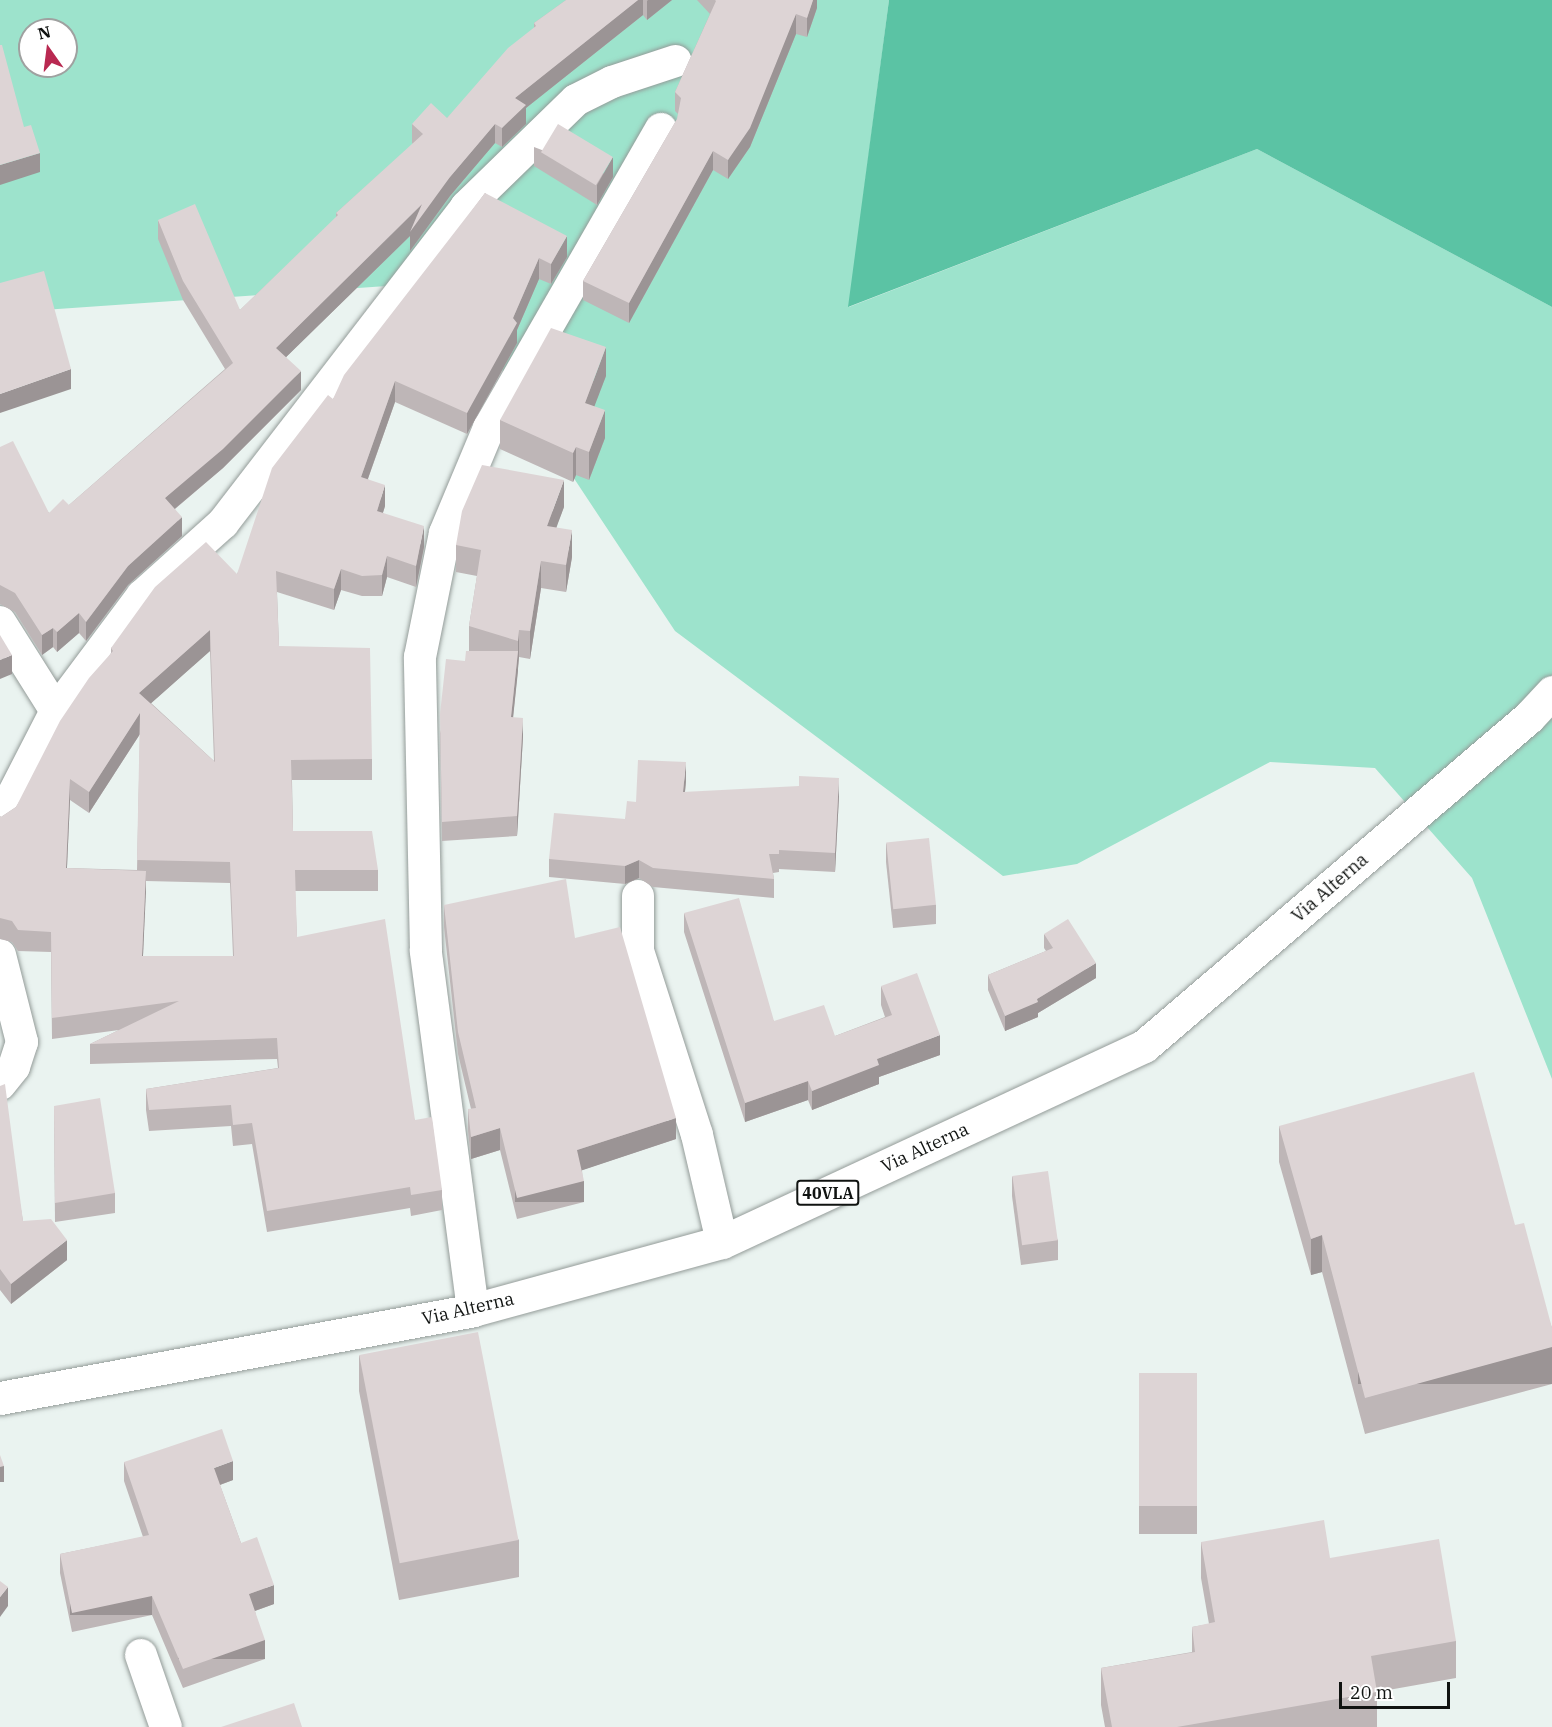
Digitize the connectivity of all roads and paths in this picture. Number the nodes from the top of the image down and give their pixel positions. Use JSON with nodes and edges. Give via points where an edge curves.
{"nodes":[{"id":1,"x":676,"y":61,"type":"dead end"},
{"id":2,"x":661,"y":129,"type":"dead end"},
{"id":3,"x":0,"y":622,"type":"edge"},
{"id":4,"x":1552,"y":692,"type":"edge"},
{"id":5,"x":56,"y":711,"type":"junction"},
{"id":6,"x":0,"y":820,"type":"edge"},
{"id":7,"x":638,"y":896,"type":"dead end"},
{"id":8,"x":0,"y":955,"type":"edge"},
{"id":9,"x":0,"y":1084,"type":"edge"},
{"id":10,"x":722,"y":1242,"type":"junction"},
{"id":11,"x":474,"y":1310,"type":"junction"},
{"id":12,"x":0,"y":1398,"type":"edge"},
{"id":13,"x":141,"y":1655,"type":"dead end"},
{"id":14,"x":166,"y":1727,"type":"edge"}],
"edges":[{"from":1,"to":5,"type":"street","via":[[612,82],[576,100],[466,207],[223,523],[142,596]]},
{"from":2,"to":11,"type":"street","via":[[489,428],[445,534],[420,657],[426,951]]},
{"from":3,"to":5,"type":"street"},
{"from":4,"to":10,"type":"main road","name":"Via Alterna","number":"40VLA","via":[[1529,717],[1144,1046]]},
{"from":5,"to":6,"type":"street"},
{"from":7,"to":10,"type":"street","via":[[638,951],[697,1135]]},
{"from":8,"to":9,"type":"street","via":[[22,1042],[14,1067]]},
{"from":10,"to":11,"type":"main road","name":"Via Alterna","number":"40VLA"},
{"from":11,"to":12,"type":"main road","name":"Via Alterna","number":"40VLA"},
{"from":13,"to":14,"type":"street"}]}
